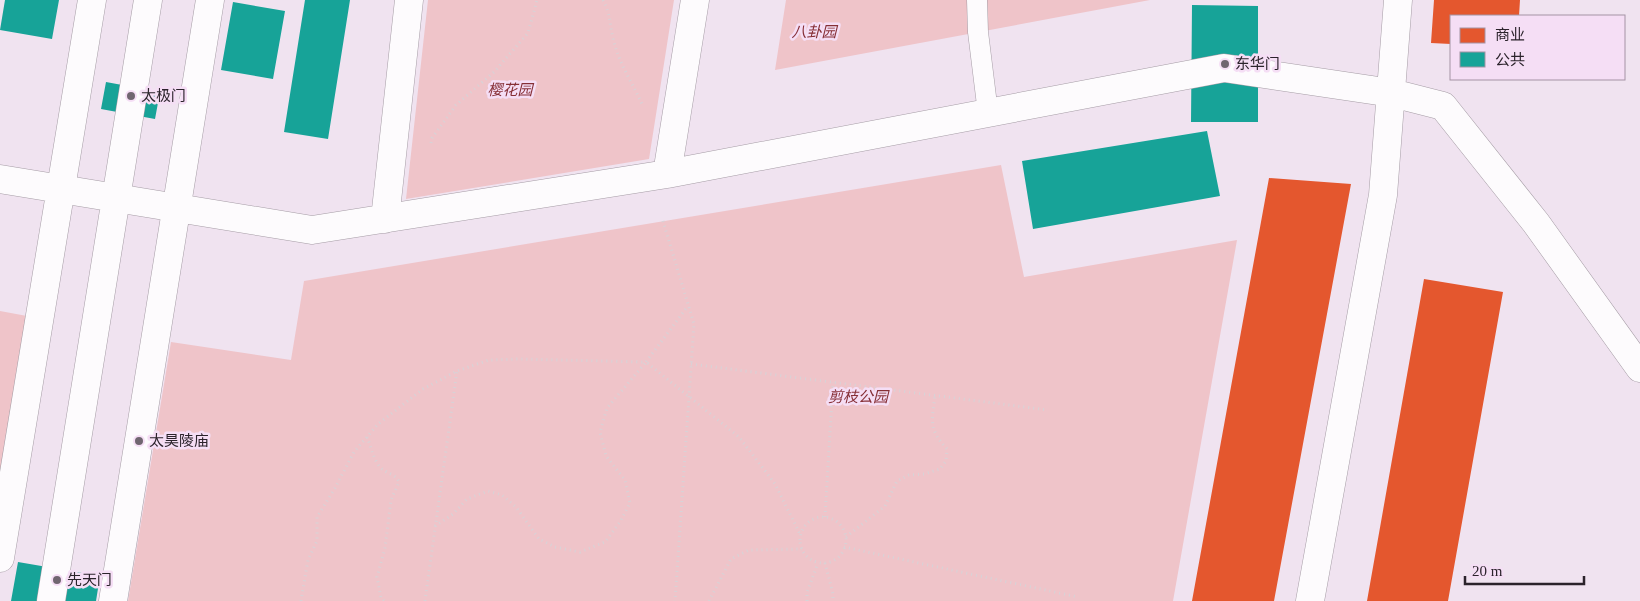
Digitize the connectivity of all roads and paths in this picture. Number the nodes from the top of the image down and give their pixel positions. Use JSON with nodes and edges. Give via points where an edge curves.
{"nodes":[{"id":1,"x":92,"y":0,"type":"edge"},
{"id":2,"x":148,"y":0,"type":"edge"},
{"id":3,"x":210,"y":0,"type":"edge"},
{"id":4,"x":409,"y":0,"type":"edge"},
{"id":5,"x":537,"y":0,"type":"edge"},
{"id":6,"x":603,"y":0,"type":"edge"},
{"id":7,"x":695,"y":0,"type":"edge"},
{"id":8,"x":977,"y":0,"type":"edge"},
{"id":9,"x":1398,"y":0,"type":"edge"},
{"id":10,"x":1392,"y":93,"type":"junction"},
{"id":11,"x":988,"y":112,"type":"junction"},
{"id":12,"x":644,"y":113,"type":"dead end"},
{"id":13,"x":430,"y":147,"type":"dead end"},
{"id":14,"x":667,"y":174,"type":"junction"},
{"id":15,"x":0,"y":179,"type":"edge"},
{"id":16,"x":61,"y":188,"type":"junction"},
{"id":17,"x":116,"y":198,"type":"junction"},
{"id":18,"x":177,"y":208,"type":"junction"},
{"id":19,"x":385,"y":219,"type":"junction"},
{"id":20,"x":663,"y":221,"type":"dead end"},
{"id":21,"x":688,"y":306,"type":"junction"},
{"id":22,"x":646,"y":362,"type":"junction"},
{"id":23,"x":692,"y":364,"type":"junction"},
{"id":24,"x":1640,"y":368,"type":"edge"},
{"id":25,"x":457,"y":371,"type":"junction"},
{"id":26,"x":833,"y":382,"type":"junction"},
{"id":27,"x":689,"y":395,"type":"junction"},
{"id":28,"x":935,"y":395,"type":"junction"},
{"id":29,"x":1048,"y":410,"type":"dead end"},
{"id":30,"x":367,"y":436,"type":"junction"},
{"id":31,"x":825,"y":517,"type":"junction"},
{"id":32,"x":435,"y":526,"type":"junction"},
{"id":33,"x":800,"y":534,"type":"junction"},
{"id":34,"x":846,"y":537,"type":"junction"},
{"id":35,"x":844,"y":548,"type":"junction"},
{"id":36,"x":802,"y":549,"type":"junction"},
{"id":37,"x":0,"y":558,"type":"edge"},
{"id":38,"x":818,"y":563,"type":"junction"},
{"id":39,"x":825,"y":563,"type":"junction"},
{"id":40,"x":1078,"y":597,"type":"dead end"},
{"id":41,"x":51,"y":601,"type":"edge"},
{"id":42,"x":113,"y":601,"type":"edge"},
{"id":43,"x":301,"y":601,"type":"edge"},
{"id":44,"x":384,"y":601,"type":"edge"},
{"id":45,"x":425,"y":601,"type":"edge"},
{"id":46,"x":676,"y":601,"type":"edge"},
{"id":47,"x":709,"y":601,"type":"edge"},
{"id":48,"x":806,"y":601,"type":"edge"},
{"id":49,"x":833,"y":601,"type":"edge"},
{"id":50,"x":1310,"y":601,"type":"edge"}],
"edges":[{"from":1,"to":16,"type":"street"},
{"from":2,"to":17,"type":"street"},
{"from":3,"to":18,"type":"street"},
{"from":4,"to":19,"type":"street"},
{"from":5,"to":13,"type":"path","via":[[528,34],[494,72],[456,105],[432,138]]},
{"from":6,"to":12,"type":"path","via":[[610,12],[613,38],[623,66]]},
{"from":7,"to":14,"type":"street"},
{"from":8,"to":11,"type":"lane"},
{"from":9,"to":10,"type":"street"},
{"from":10,"to":11,"type":"street","via":[[1224,68]]},
{"from":10,"to":24,"type":"street","via":[[1443,106],[1536,223]]},
{"from":10,"to":50,"type":"street","via":[[1383,195]]},
{"from":11,"to":14,"type":"street"},
{"from":14,"to":19,"type":"street"},
{"from":15,"to":16,"type":"street"},
{"from":16,"to":17,"type":"street"},
{"from":16,"to":37,"type":"street"},
{"from":17,"to":18,"type":"street"},
{"from":17,"to":41,"type":"street"},
{"from":18,"to":19,"type":"street","via":[[312,230]]},
{"from":18,"to":42,"type":"street"},
{"from":20,"to":21,"type":"path"},
{"from":21,"to":22,"type":"path"},
{"from":21,"to":23,"type":"path","via":[[694,324]]},
{"from":22,"to":25,"type":"path","via":[[489,360]]},
{"from":22,"to":27,"type":"path"},
{"from":22,"to":32,"type":"path","via":[[607,408],[600,432],[606,456],[625,480],[630,503],[605,542],[580,552],[555,547],[539,539],[516,507],[502,495],[488,491],[468,499]]},
{"from":23,"to":26,"type":"path"},
{"from":23,"to":27,"type":"path"},
{"from":25,"to":30,"type":"path","via":[[423,389]]},
{"from":25,"to":32,"type":"path"},
{"from":26,"to":28,"type":"path"},
{"from":26,"to":31,"type":"path"},
{"from":27,"to":33,"type":"path","via":[[739,437],[775,484]]},
{"from":27,"to":46,"type":"path"},
{"from":28,"to":29,"type":"path"},
{"from":28,"to":34,"type":"path","via":[[933,426],[935,436],[947,449],[946,461],[940,469],[909,475],[897,481],[885,506]]},
{"from":30,"to":43,"type":"path","via":[[354,452],[317,517],[317,541],[308,560]]},
{"from":30,"to":44,"type":"path","via":[[377,463],[396,476],[399,482],[391,500],[385,548],[377,577]]},
{"from":31,"to":33,"type":"path","via":[[810,521]]},
{"from":31,"to":34,"type":"path","via":[[839,524]]},
{"from":32,"to":45,"type":"path"},
{"from":33,"to":36,"type":"path"},
{"from":34,"to":35,"type":"path"},
{"from":35,"to":39,"type":"path","via":[[838,557]]},
{"from":35,"to":40,"type":"path"},
{"from":36,"to":38,"type":"path"},
{"from":36,"to":47,"type":"path","via":[[749,550],[730,559]]},
{"from":38,"to":39,"type":"path"},
{"from":38,"to":48,"type":"path"},
{"from":39,"to":49,"type":"path"}]}
